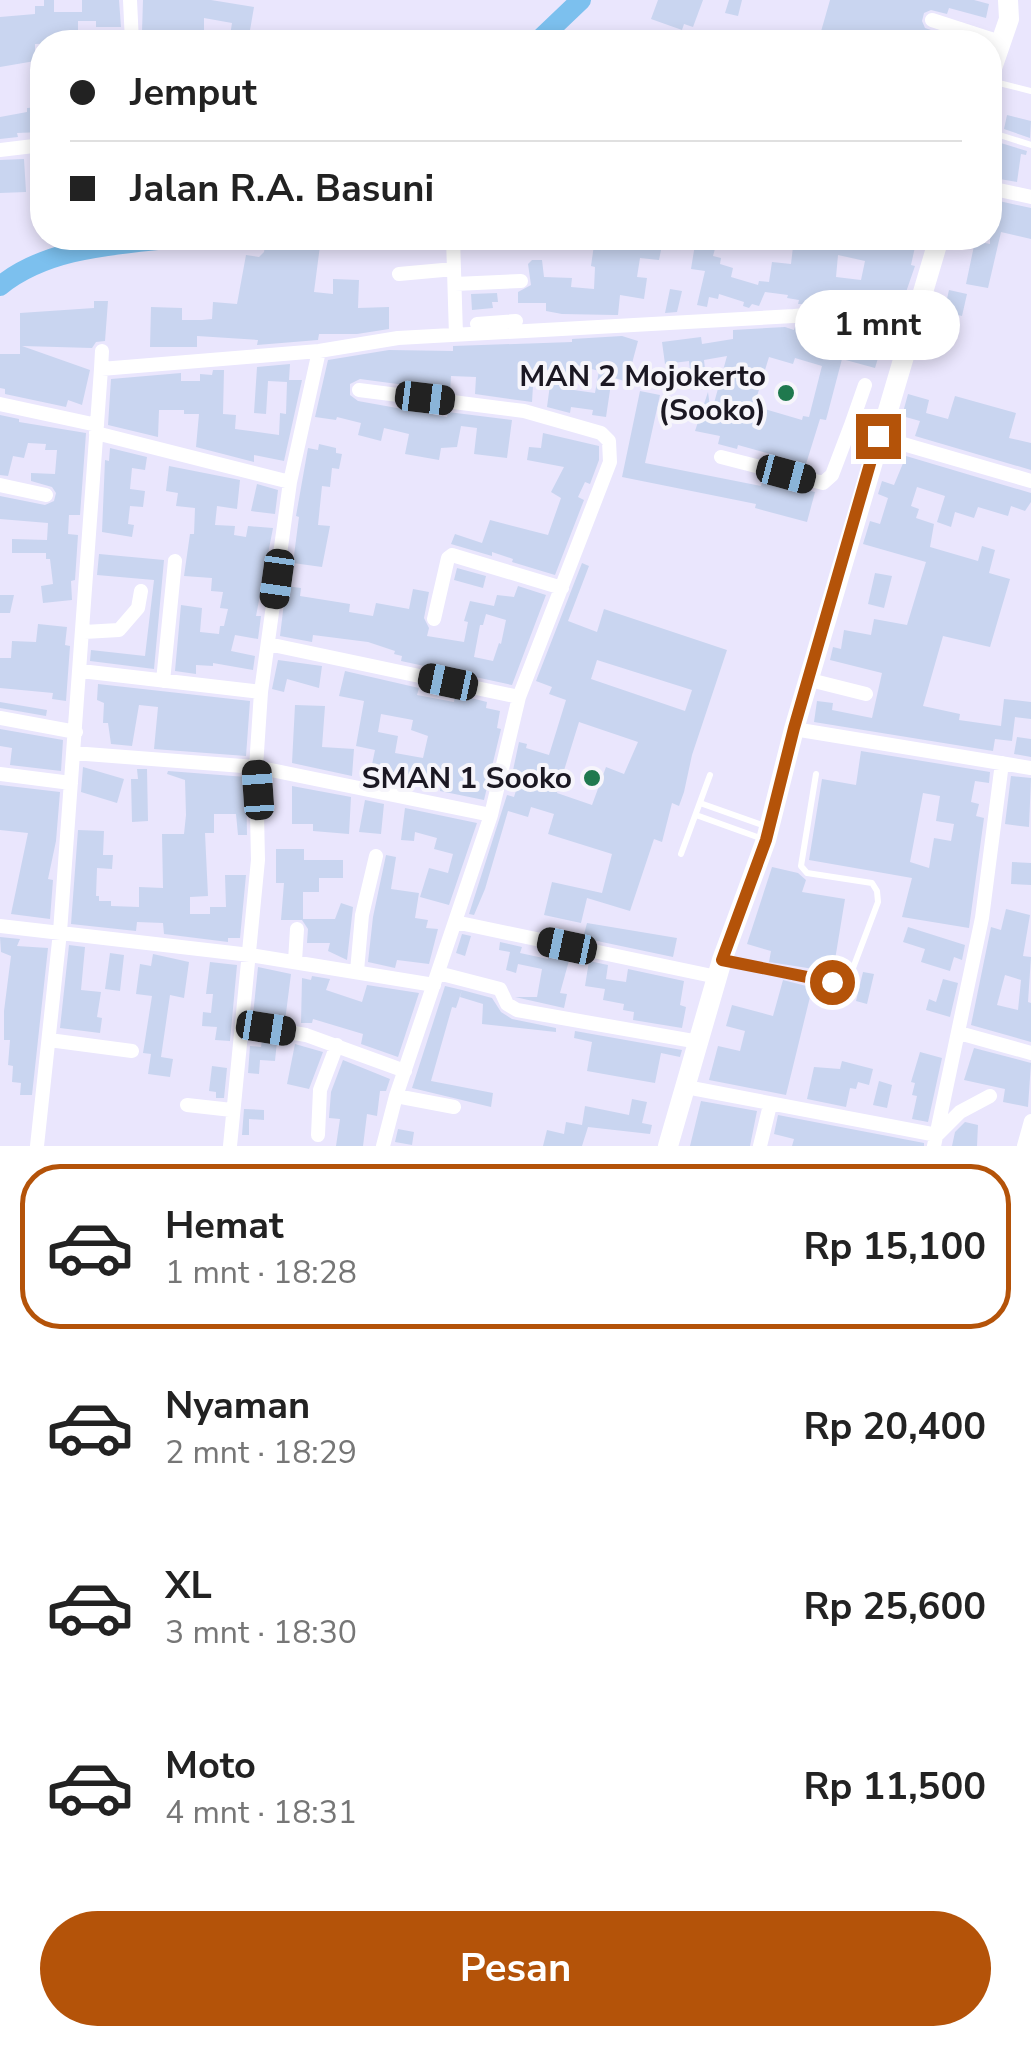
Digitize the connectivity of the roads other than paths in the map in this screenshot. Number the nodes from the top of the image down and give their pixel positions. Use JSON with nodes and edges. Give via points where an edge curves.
{"nodes":[{"id":1,"x":130,"y":0,"type":"edge"},
{"id":2,"x":1027,"y":0,"type":"edge"},
{"id":3,"x":1008,"y":10,"type":"edge"},
{"id":4,"x":932,"y":20,"type":"dead end"},
{"id":5,"x":131,"y":30,"type":"edge"},
{"id":6,"x":963,"y":30,"type":"edge"},
{"id":7,"x":1002,"y":82,"type":"edge"},
{"id":8,"x":1031,"y":90,"type":"edge"},
{"id":9,"x":1002,"y":136,"type":"edge"},
{"id":10,"x":1031,"y":145,"type":"edge"},
{"id":11,"x":30,"y":146,"type":"edge"},
{"id":12,"x":0,"y":150,"type":"edge"},
{"id":13,"x":1002,"y":191,"type":"edge"},
{"id":14,"x":1031,"y":197,"type":"edge"},
{"id":15,"x":453,"y":250,"type":"edge"},
{"id":16,"x":935,"y":250,"type":"edge"},
{"id":17,"x":399,"y":274,"type":"dead end"},
{"id":18,"x":454,"y":276,"type":"junction"},
{"id":19,"x":520,"y":281,"type":"dead end"},
{"id":20,"x":918,"y":304,"type":"junction"},
{"id":21,"x":516,"y":321,"type":"dead end"},
{"id":22,"x":456,"y":330,"type":"junction"},
{"id":23,"x":102,"y":351,"type":"dead end"},
{"id":24,"x":319,"y":351,"type":"junction"},
{"id":25,"x":100,"y":369,"type":"junction"},
{"id":26,"x":865,"y":385,"type":"dead end"},
{"id":27,"x":359,"y":390,"type":"dead end"},
{"id":28,"x":0,"y":404,"type":"edge"},
{"id":29,"x":851,"y":425,"type":"junction"},
{"id":30,"x":96,"y":429,"type":"junction"},
{"id":31,"x":878,"y":436,"type":"junction"},
{"id":32,"x":722,"y":457,"type":"dead end"},
{"id":33,"x":1031,"y":480,"type":"edge"},
{"id":34,"x":290,"y":482,"type":"junction"},
{"id":35,"x":0,"y":485,"type":"edge"},
{"id":36,"x":46,"y":495,"type":"dead end"},
{"id":37,"x":176,"y":561,"type":"dead end"},
{"id":38,"x":562,"y":588,"type":"junction"},
{"id":39,"x":140,"y":591,"type":"dead end"},
{"id":40,"x":434,"y":620,"type":"dead end"},
{"id":41,"x":84,"y":632,"type":"junction"},
{"id":42,"x":268,"y":644,"type":"junction"},
{"id":43,"x":81,"y":671,"type":"junction"},
{"id":44,"x":163,"y":680,"type":"junction"},
{"id":45,"x":810,"y":680,"type":"junction"},
{"id":46,"x":261,"y":692,"type":"junction"},
{"id":47,"x":866,"y":694,"type":"dead end"},
{"id":48,"x":520,"y":698,"type":"junction"},
{"id":49,"x":0,"y":718,"type":"edge"},
{"id":50,"x":794,"y":728,"type":"junction"},
{"id":51,"x":76,"y":732,"type":"junction"},
{"id":52,"x":74,"y":753,"type":"junction"},
{"id":53,"x":1002,"y":764,"type":"junction"},
{"id":54,"x":256,"y":767,"type":"junction"},
{"id":55,"x":1031,"y":768,"type":"edge"},
{"id":56,"x":0,"y":774,"type":"edge"},
{"id":57,"x":816,"y":774,"type":"dead end"},
{"id":58,"x":710,"y":775,"type":"dead end"},
{"id":59,"x":71,"y":783,"type":"junction"},
{"id":60,"x":700,"y":803,"type":"junction"},
{"id":61,"x":696,"y":815,"type":"junction"},
{"id":62,"x":490,"y":816,"type":"junction"},
{"id":63,"x":768,"y":834,"type":"junction"},
{"id":64,"x":681,"y":854,"type":"dead end"},
{"id":65,"x":376,"y":856,"type":"dead end"},
{"id":66,"x":455,"y":922,"type":"junction"},
{"id":67,"x":0,"y":926,"type":"edge"},
{"id":68,"x":296,"y":929,"type":"dead end"},
{"id":69,"x":60,"y":932,"type":"junction"},
{"id":70,"x":250,"y":955,"type":"junction"},
{"id":71,"x":294,"y":961,"type":"junction"},
{"id":72,"x":719,"y":968,"type":"junction"},
{"id":73,"x":357,"y":971,"type":"junction"},
{"id":74,"x":436,"y":979,"type":"junction"},
{"id":75,"x":242,"y":1024,"type":"junction"},
{"id":76,"x":959,"y":1034,"type":"junction"},
{"id":77,"x":49,"y":1040,"type":"junction"},
{"id":78,"x":699,"y":1042,"type":"junction"},
{"id":79,"x":338,"y":1045,"type":"junction"},
{"id":80,"x":132,"y":1051,"type":"dead end"},
{"id":81,"x":1031,"y":1053,"type":"edge"},
{"id":82,"x":405,"y":1071,"type":"junction"},
{"id":83,"x":686,"y":1087,"type":"junction"},
{"id":84,"x":396,"y":1096,"type":"junction"},
{"id":85,"x":990,"y":1096,"type":"dead end"},
{"id":86,"x":187,"y":1105,"type":"dead end"},
{"id":87,"x":770,"y":1105,"type":"junction"},
{"id":88,"x":454,"y":1107,"type":"dead end"},
{"id":89,"x":232,"y":1110,"type":"junction"},
{"id":90,"x":1031,"y":1121,"type":"edge"},
{"id":91,"x":318,"y":1135,"type":"dead end"},
{"id":92,"x":935,"y":1141,"type":"edge"},
{"id":93,"x":37,"y":1146,"type":"edge"},
{"id":94,"x":230,"y":1146,"type":"edge"},
{"id":95,"x":382,"y":1146,"type":"edge"},
{"id":96,"x":668,"y":1146,"type":"edge"},
{"id":97,"x":760,"y":1146,"type":"edge"},
{"id":98,"x":1024,"y":1146,"type":"edge"}],
"edges":[{"from":1,"to":5,"type":"street"},
{"from":2,"to":3,"type":"main road"},
{"from":4,"to":6,"type":"street"},
{"from":7,"to":8,"type":"lane"},
{"from":9,"to":10,"type":"lane"},
{"from":11,"to":12,"type":"street"},
{"from":13,"to":14,"type":"street"},
{"from":15,"to":18,"type":"street"},
{"from":16,"to":20,"type":"main road"},
{"from":17,"to":18,"type":"street"},
{"from":18,"to":19,"type":"street"},
{"from":18,"to":22,"type":"street"},
{"from":20,"to":22,"type":"street","via":[[794,316]]},
{"from":20,"to":31,"type":"main road"},
{"from":21,"to":22,"type":"street"},
{"from":22,"to":24,"type":"street"},
{"from":23,"to":25,"type":"street"},
{"from":24,"to":25,"type":"street"},
{"from":24,"to":34,"type":"street"},
{"from":25,"to":30,"type":"street"},
{"from":26,"to":29,"type":"street"},
{"from":27,"to":38,"type":"street","via":[[524,411],[605,436],[610,462]]},
{"from":28,"to":30,"type":"street"},
{"from":29,"to":31,"type":"street"},
{"from":29,"to":32,"type":"street","via":[[832,476],[823,483]]},
{"from":30,"to":34,"type":"street"},
{"from":30,"to":41,"type":"street"},
{"from":31,"to":33,"type":"street"},
{"from":31,"to":45,"type":"main road"},
{"from":34,"to":42,"type":"street"},
{"from":35,"to":36,"type":"street"},
{"from":37,"to":44,"type":"street"},
{"from":38,"to":40,"type":"street","via":[[452,555]]},
{"from":38,"to":48,"type":"street"},
{"from":39,"to":41,"type":"street","via":[[138,608],[118,630]]},
{"from":41,"to":43,"type":"street"},
{"from":42,"to":46,"type":"street"},
{"from":42,"to":48,"type":"street"},
{"from":43,"to":44,"type":"street"},
{"from":43,"to":51,"type":"street"},
{"from":44,"to":46,"type":"street"},
{"from":45,"to":47,"type":"street"},
{"from":45,"to":50,"type":"main road"},
{"from":46,"to":54,"type":"street"},
{"from":48,"to":62,"type":"street"},
{"from":49,"to":51,"type":"street"},
{"from":50,"to":53,"type":"street"},
{"from":50,"to":63,"type":"main road"},
{"from":51,"to":52,"type":"street"},
{"from":52,"to":54,"type":"street"},
{"from":52,"to":59,"type":"street"},
{"from":53,"to":55,"type":"street"},
{"from":53,"to":76,"type":"street"},
{"from":54,"to":62,"type":"street"},
{"from":54,"to":70,"type":"street"},
{"from":56,"to":59,"type":"street"},
{"from":57,"to":72,"type":"lane","via":[[801,866],[808,873],[872,883],[877,891],[850,976],[832,982]]},
{"from":58,"to":60,"type":"lane"},
{"from":59,"to":69,"type":"street"},
{"from":60,"to":61,"type":"lane"},
{"from":60,"to":63,"type":"lane"},
{"from":61,"to":63,"type":"lane"},
{"from":61,"to":64,"type":"lane"},
{"from":62,"to":66,"type":"street"},
{"from":63,"to":72,"type":"main road"},
{"from":65,"to":73,"type":"street"},
{"from":66,"to":72,"type":"street"},
{"from":66,"to":74,"type":"street"},
{"from":67,"to":69,"type":"street"},
{"from":68,"to":71,"type":"street"},
{"from":69,"to":70,"type":"street"},
{"from":69,"to":77,"type":"street"},
{"from":70,"to":71,"type":"street"},
{"from":70,"to":75,"type":"street"},
{"from":71,"to":73,"type":"street"},
{"from":72,"to":78,"type":"main road"},
{"from":73,"to":74,"type":"street"},
{"from":74,"to":78,"type":"street","via":[[500,990],[517,1010]]},
{"from":74,"to":82,"type":"street"},
{"from":75,"to":79,"type":"street"},
{"from":75,"to":89,"type":"street"},
{"from":76,"to":81,"type":"street"},
{"from":76,"to":92,"type":"street"},
{"from":77,"to":80,"type":"street"},
{"from":77,"to":93,"type":"street"},
{"from":78,"to":83,"type":"main road"},
{"from":79,"to":82,"type":"street"},
{"from":79,"to":91,"type":"street","via":[[320,1090]]},
{"from":82,"to":84,"type":"street"},
{"from":83,"to":87,"type":"street"},
{"from":83,"to":96,"type":"main road"},
{"from":84,"to":88,"type":"street"},
{"from":84,"to":95,"type":"street"},
{"from":85,"to":92,"type":"street","via":[[960,1112]]},
{"from":86,"to":89,"type":"street"},
{"from":87,"to":92,"type":"street"},
{"from":87,"to":97,"type":"street"},
{"from":89,"to":94,"type":"street"},
{"from":90,"to":98,"type":"street"}]}
